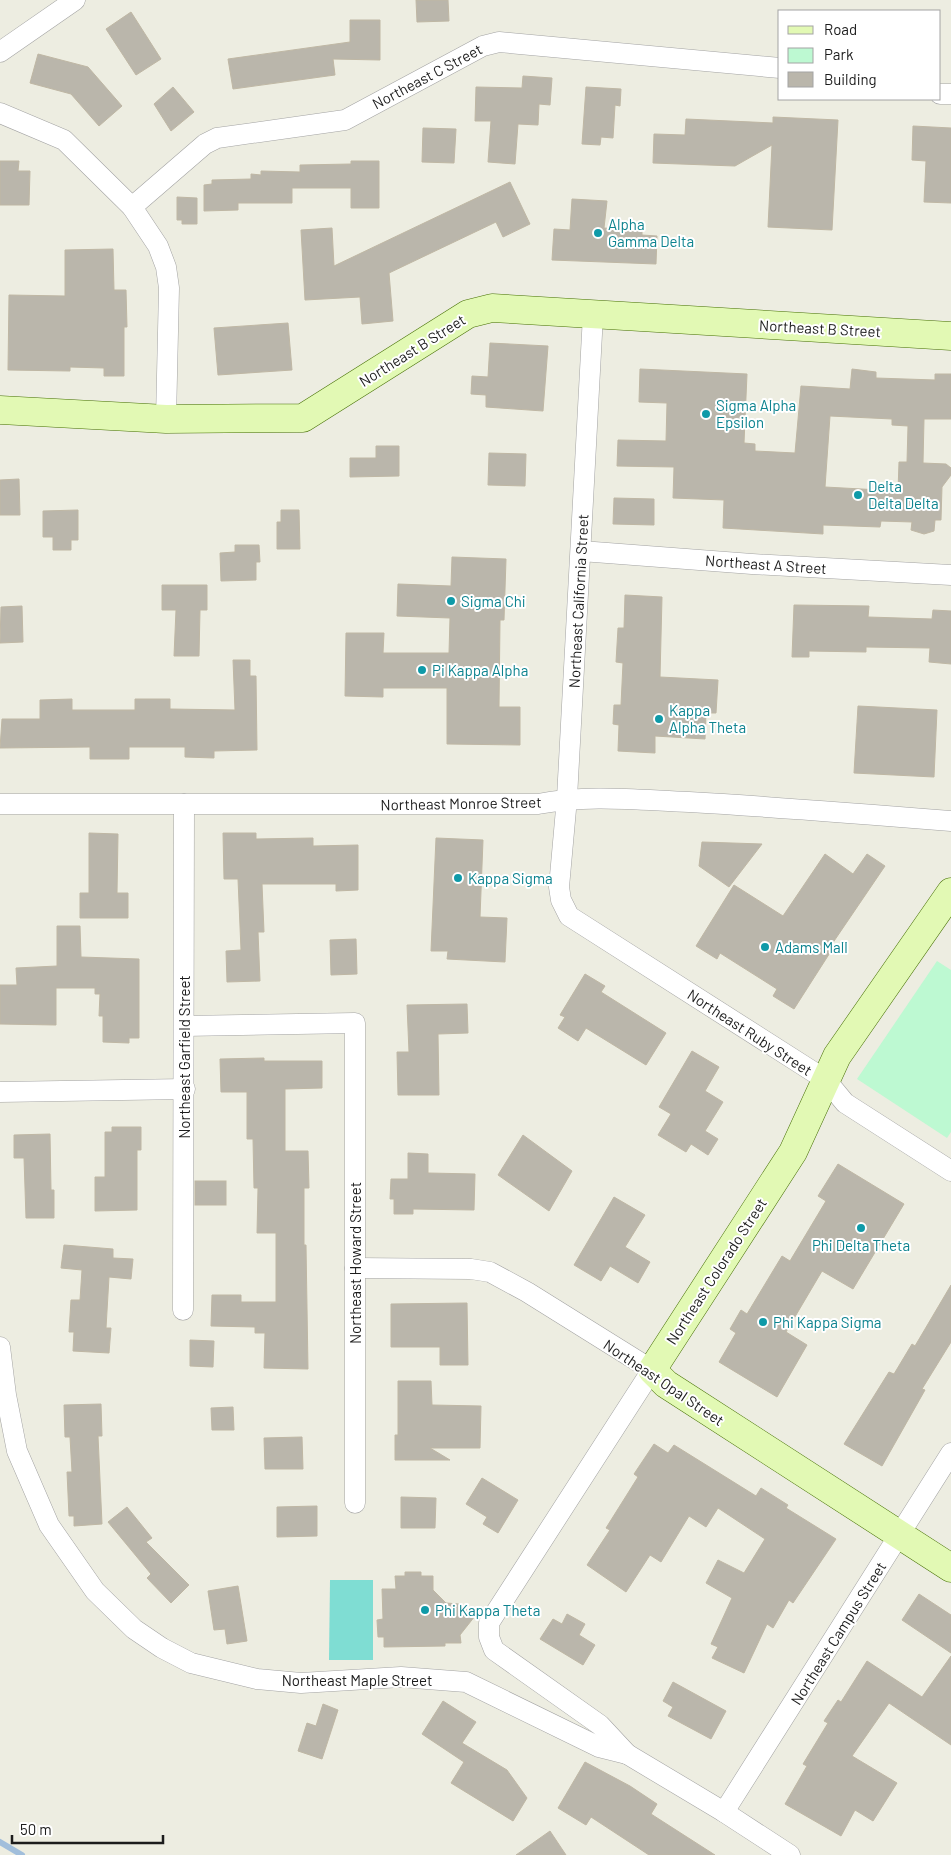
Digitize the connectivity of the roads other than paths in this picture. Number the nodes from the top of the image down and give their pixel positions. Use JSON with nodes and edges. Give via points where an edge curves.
{"nodes":[{"id":1,"x":75,"y":0,"type":"edge"},
{"id":2,"x":0,"y":52,"type":"edge"},
{"id":3,"x":778,"y":68,"type":"edge"},
{"id":4,"x":0,"y":113,"type":"edge"},
{"id":5,"x":132,"y":207,"type":"junction"},
{"id":6,"x":593,"y":315,"type":"junction"},
{"id":7,"x":951,"y":336,"type":"edge"},
{"id":8,"x":0,"y":410,"type":"edge"},
{"id":9,"x":166,"y":419,"type":"junction"},
{"id":10,"x":581,"y":551,"type":"junction"},
{"id":11,"x":951,"y":574,"type":"edge"},
{"id":12,"x":567,"y":798,"type":"junction"},
{"id":13,"x":0,"y":804,"type":"edge"},
{"id":14,"x":184,"y":804,"type":"junction"},
{"id":15,"x":951,"y":821,"type":"edge"},
{"id":16,"x":559,"y":887,"type":"joint"},
{"id":17,"x":951,"y":892,"type":"edge"},
{"id":18,"x":184,"y":1026,"type":"junction"},
{"id":19,"x":826,"y":1080,"type":"junction"},
{"id":20,"x":185,"y":1089,"type":"junction"},
{"id":21,"x":0,"y":1092,"type":"edge"},
{"id":22,"x":951,"y":1171,"type":"edge"},
{"id":23,"x":355,"y":1268,"type":"junction"},
{"id":24,"x":183,"y":1310,"type":"dead end"},
{"id":25,"x":0,"y":1347,"type":"edge"},
{"id":26,"x":652,"y":1370,"type":"junction"},
{"id":27,"x":951,"y":1453,"type":"edge"},
{"id":28,"x":355,"y":1503,"type":"dead end"},
{"id":29,"x":900,"y":1536,"type":"junction"},
{"id":30,"x":951,"y":1568,"type":"edge"},
{"id":31,"x":494,"y":1650,"type":"joint"},
{"id":32,"x":627,"y":1754,"type":"junction"},
{"id":33,"x":724,"y":1812,"type":"junction"},
{"id":34,"x":790,"y":1855,"type":"edge"}],
"edges":[{"from":1,"to":2,"type":"street"},
{"from":3,"to":5,"type":"street","name":"Northeast C Street","via":[[499,42],[483,46],[345,120],[217,138],[205,144]]},
{"from":4,"to":5,"type":"street","via":[[64,140]]},
{"from":5,"to":9,"type":"street","via":[[158,246],[166,267],[169,288]]},
{"from":6,"to":7,"type":"street","name":"Northeast B Street"},
{"from":6,"to":9,"type":"street","name":"Northeast B Street","via":[[492,308],[468,314],[303,418]]},
{"from":6,"to":10,"type":"street","name":"Northeast California Street"},
{"from":8,"to":9,"type":"street","name":"Northeast B Street"},
{"from":10,"to":11,"type":"street","name":"Northeast A Street"},
{"from":10,"to":12,"type":"street","name":"Northeast California Street"},
{"from":12,"to":14,"type":"street","name":"Northeast Monroe Street","via":[[538,804]]},
{"from":12,"to":15,"type":"street","name":"Northeast Monroe Street","via":[[748,805]]},
{"from":12,"to":16,"type":"street","name":"Northeast California Street"},
{"from":13,"to":14,"type":"street","name":"Northeast Monroe Street"},
{"from":14,"to":18,"type":"street","name":"Northeast Garfield Street"},
{"from":16,"to":19,"type":"street","name":"Northeast Ruby Street","via":[[569,916]]},
{"from":17,"to":19,"type":"street","name":"Northeast Colorado Street","via":[[836,1056]]},
{"from":18,"to":20,"type":"street","name":"Northeast Garfield Street"},
{"from":18,"to":23,"type":"street","name":"Northeast Howard Street","via":[[355,1023]]},
{"from":19,"to":22,"type":"street","name":"Northeast Ruby Street","via":[[845,1103]]},
{"from":19,"to":26,"type":"street","name":"Northeast Colorado Street","via":[[793,1152]]},
{"from":20,"to":21,"type":"street"},
{"from":20,"to":24,"type":"street","name":"Northeast Garfield Street"},
{"from":23,"to":26,"type":"street","name":"Northeast Opal Street","via":[[490,1272]]},
{"from":23,"to":28,"type":"street","name":"Northeast Howard Street"},
{"from":25,"to":32,"type":"street","name":"Northeast Maple Street","via":[[18,1451],[49,1526],[95,1591],[134,1629],[162,1648],[191,1664],[283,1682],[401,1677],[466,1682],[599,1747]]},
{"from":26,"to":29,"type":"street","name":"Northeast Opal Street","via":[[666,1384]]},
{"from":26,"to":31,"type":"street","name":"Northeast Colorado Street","via":[[489,1623],[489,1637]]},
{"from":27,"to":29,"type":"street","name":"Northeast Campus Street"},
{"from":29,"to":30,"type":"street","name":"Northeast Opal Street"},
{"from":29,"to":33,"type":"street","name":"Northeast Campus Street"},
{"from":31,"to":32,"type":"street","name":"Northeast Maple Street","via":[[600,1725]]},
{"from":32,"to":33,"type":"street","name":"Northeast Maple Street"},
{"from":33,"to":34,"type":"street","name":"Northeast Maple Street"}]}
